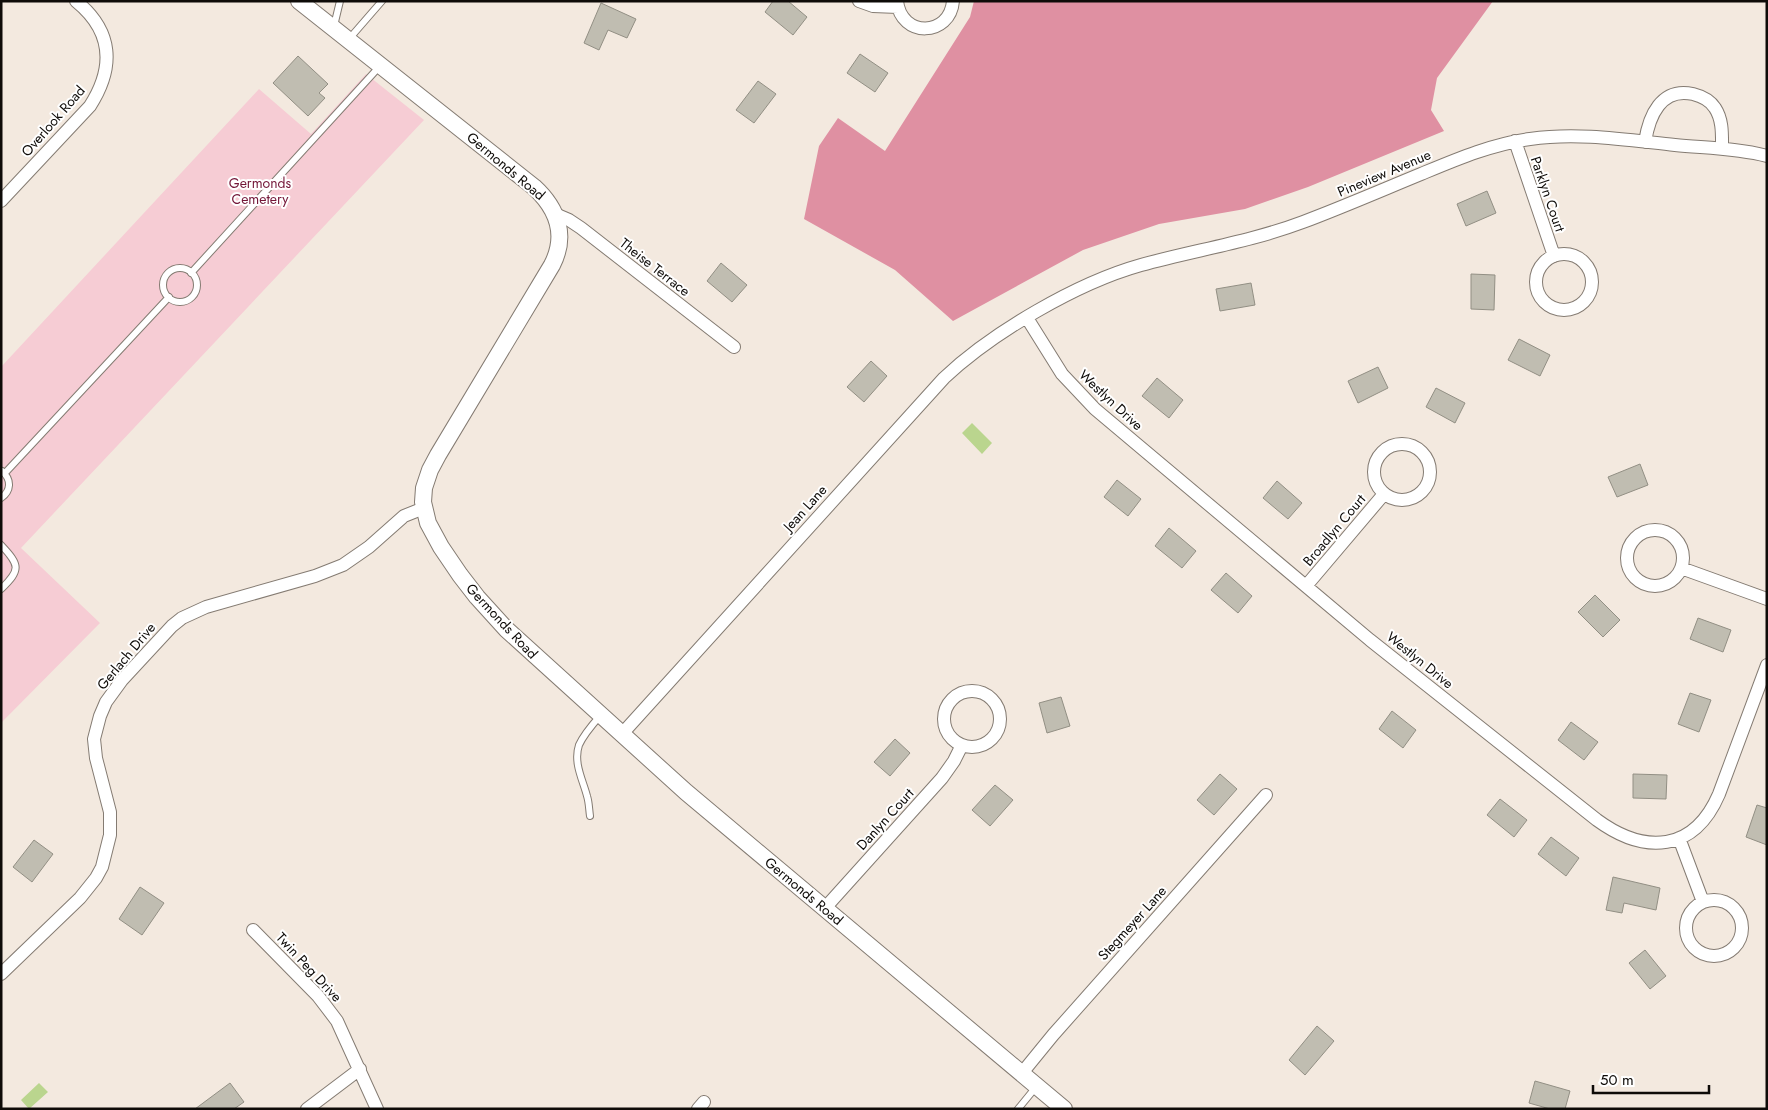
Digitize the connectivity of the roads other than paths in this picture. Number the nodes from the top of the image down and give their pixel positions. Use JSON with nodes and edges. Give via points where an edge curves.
{"nodes":[{"id":1,"x":76,"y":1,"type":"edge"},
{"id":2,"x":299,"y":1,"type":"edge"},
{"id":3,"x":340,"y":1,"type":"edge"},
{"id":4,"x":382,"y":1,"type":"edge"},
{"id":5,"x":859,"y":1,"type":"edge"},
{"id":6,"x":953,"y":1,"type":"edge"},
{"id":7,"x":897,"y":4,"type":"edge"},
{"id":8,"x":334,"y":28,"type":"junction"},
{"id":9,"x":349,"y":39,"type":"junction"},
{"id":10,"x":381,"y":65,"type":"junction"},
{"id":11,"x":1515,"y":141,"type":"junction"},
{"id":12,"x":1645,"y":142,"type":"junction"},
{"id":13,"x":1722,"y":149,"type":"junction"},
{"id":14,"x":1767,"y":156,"type":"edge"},
{"id":15,"x":1,"y":201,"type":"edge"},
{"id":16,"x":555,"y":214,"type":"junction"},
{"id":17,"x":1554,"y":256,"type":"junction"},
{"id":18,"x":191,"y":273,"type":"junction"},
{"id":19,"x":168,"y":297,"type":"junction"},
{"id":20,"x":1027,"y":318,"type":"junction"},
{"id":21,"x":734,"y":347,"type":"dead end"},
{"id":22,"x":3,"y":472,"type":"edge"},
{"id":23,"x":1384,"y":494,"type":"junction"},
{"id":24,"x":2,"y":498,"type":"edge"},
{"id":25,"x":424,"y":508,"type":"junction"},
{"id":26,"x":1,"y":546,"type":"edge"},
{"id":27,"x":1681,"y":568,"type":"junction"},
{"id":28,"x":1306,"y":586,"type":"junction"},
{"id":29,"x":1,"y":589,"type":"edge"},
{"id":30,"x":1767,"y":599,"type":"edge"},
{"id":31,"x":1767,"y":665,"type":"edge"},
{"id":32,"x":600,"y":716,"type":"junction"},
{"id":33,"x":621,"y":735,"type":"junction"},
{"id":34,"x":962,"y":745,"type":"junction"},
{"id":35,"x":1266,"y":795,"type":"dead end"},
{"id":36,"x":590,"y":816,"type":"dead end"},
{"id":37,"x":1678,"y":838,"type":"junction"},
{"id":38,"x":1703,"y":902,"type":"junction"},
{"id":39,"x":825,"y":908,"type":"junction"},
{"id":40,"x":254,"y":930,"type":"dead end"},
{"id":41,"x":1,"y":974,"type":"edge"},
{"id":42,"x":360,"y":1069,"type":"junction"},
{"id":43,"x":1022,"y":1073,"type":"junction"},
{"id":44,"x":1037,"y":1086,"type":"junction"},
{"id":45,"x":307,"y":1109,"type":"edge"},
{"id":46,"x":377,"y":1109,"type":"edge"},
{"id":47,"x":1018,"y":1109,"type":"edge"},
{"id":48,"x":1064,"y":1109,"type":"edge"}],
"edges":[{"from":1,"to":15,"type":"street","name":"Overlook Road","via":[[91,15],[104,38],[107,62],[103,81],[90,106]]},
{"from":2,"to":8,"type":"street","name":"Germonds Road"},
{"from":3,"to":8,"type":"lane"},
{"from":4,"to":9,"type":"lane"},
{"from":5,"to":7,"type":"street","via":[[874,6]]},
{"from":6,"to":7,"type":"street","via":[[946,20],[931,28],[910,24],[901,15]]},
{"from":8,"to":9,"type":"street","name":"Germonds Road"},
{"from":9,"to":10,"type":"street","name":"Germonds Road"},
{"from":10,"to":16,"type":"street","name":"Germonds Road","via":[[534,188],[547,200]]},
{"from":10,"to":18,"type":"lane"},
{"from":11,"to":12,"type":"street","name":"Pineview Avenue","via":[[1572,136]]},
{"from":11,"to":17,"type":"street","name":"Parklyn Court"},
{"from":11,"to":20,"type":"street","name":"Pineview Avenue","via":[[1464,156],[1282,230],[1124,270],[1061,298]]},
{"from":12,"to":13,"type":"street","name":"Pineview Avenue"},
{"from":12,"to":13,"type":"street","via":[[1649,120],[1658,106],[1673,95],[1688,93],[1704,97],[1716,108],[1721,123]]},
{"from":13,"to":14,"type":"street","name":"Pineview Avenue"},
{"from":16,"to":21,"type":"street","name":"Theise Terrace","via":[[581,228]]},
{"from":16,"to":25,"type":"street","name":"Germonds Road","via":[[560,235],[555,260],[433,462],[424,488]]},
{"from":17,"to":17,"type":"street","via":[[1538,271],[1538,292],[1553,308],[1574,308],[1590,293],[1590,271],[1577,257]]},
{"from":18,"to":19,"type":"lane","via":[[179,268],[169,273],[163,283]]},
{"from":18,"to":19,"type":"lane","via":[[196,283],[193,296],[179,302]]},
{"from":19,"to":22,"type":"lane"},
{"from":20,"to":28,"type":"street","name":"Westlyn Drive","via":[[1062,374],[1086,401]]},
{"from":20,"to":33,"type":"street","name":"Jean Lane","via":[[971,354],[944,378]]},
{"from":22,"to":24,"type":"lane","via":[[9,486]]},
{"from":23,"to":23,"type":"street","name":"Broadlyn Court","via":[[1408,500],[1426,487],[1430,465],[1424,454],[1407,444],[1398,444],[1381,454],[1375,465],[1375,478]]},
{"from":23,"to":28,"type":"street","name":"Broadlyn Court"},
{"from":25,"to":32,"type":"street","name":"Germonds Road","via":[[441,547],[477,597],[511,634]]},
{"from":25,"to":41,"type":"street","name":"Gerlach Drive","via":[[404,516],[343,565],[206,607],[182,618],[122,680],[103,709],[94,740],[110,812],[108,846],[102,867],[80,898]]},
{"from":26,"to":29,"type":"lane","via":[[16,568],[13,577]]},
{"from":27,"to":27,"type":"street","via":[[1681,547],[1664,531],[1645,531],[1629,547],[1628,568],[1644,584],[1657,586],[1669,582]]},
{"from":27,"to":30,"type":"street"},
{"from":28,"to":37,"type":"street","name":"Westlyn Drive","via":[[1605,826],[1642,843],[1661,843]]},
{"from":31,"to":37,"type":"street","name":"Westlyn Drive","via":[[1715,804],[1703,822]]},
{"from":32,"to":33,"type":"street","name":"Germonds Road"},
{"from":32,"to":36,"type":"lane","via":[[579,746],[577,760]]},
{"from":33,"to":39,"type":"street","name":"Germonds Road"},
{"from":34,"to":34,"type":"street","via":[[982,745],[998,730],[998,708],[981,692],[962,693],[954,697],[946,708],[946,729],[950,737]]},
{"from":34,"to":39,"type":"street","name":"Danlyn Court","via":[[942,778]]},
{"from":35,"to":43,"type":"street","name":"Stegmeyer Lane"},
{"from":37,"to":38,"type":"street"},
{"from":38,"to":38,"type":"street","via":[[1688,917],[1688,938],[1703,954],[1725,954],[1740,939],[1740,917],[1734,907],[1723,901]]},
{"from":39,"to":43,"type":"street","name":"Germonds Road"},
{"from":40,"to":42,"type":"street","name":"Twin Peg Drive","via":[[328,1008],[345,1035]]},
{"from":42,"to":45,"type":"street"},
{"from":42,"to":46,"type":"street","name":"Twin Peg Drive"},
{"from":43,"to":44,"type":"street","name":"Germonds Road"},
{"from":44,"to":47,"type":"lane"},
{"from":44,"to":48,"type":"street","name":"Germonds Road"}]}
